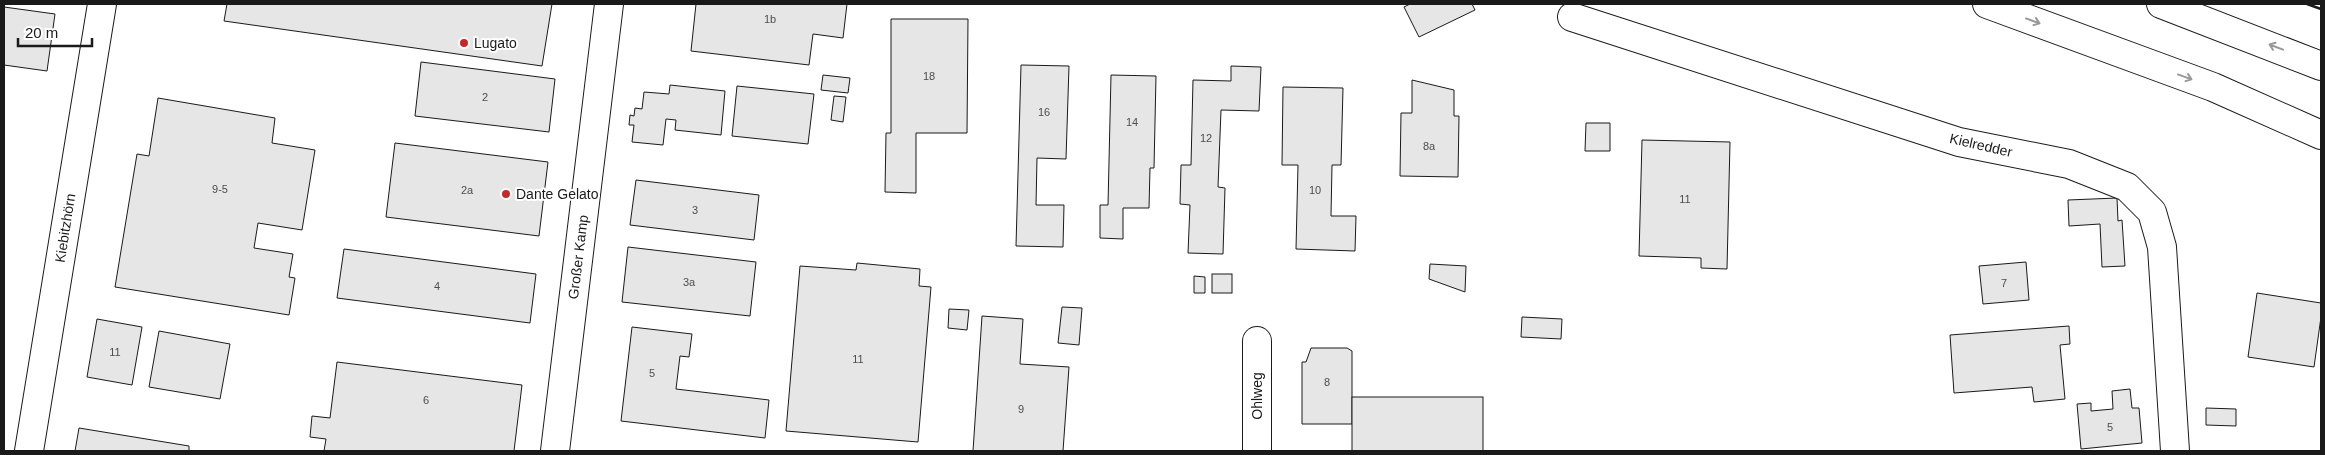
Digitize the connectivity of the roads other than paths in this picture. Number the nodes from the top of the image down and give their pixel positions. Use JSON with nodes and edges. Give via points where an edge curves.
{"nodes":[{"id":1,"x":102,"y":4,"type":"edge"},
{"id":2,"x":609,"y":4,"type":"edge"},
{"id":3,"x":1987,"y":4,"type":"edge"},
{"id":4,"x":2161,"y":4,"type":"edge"},
{"id":5,"x":1572,"y":17,"type":"dead end"},
{"id":6,"x":2321,"y":66,"type":"edge"},
{"id":7,"x":2321,"y":135,"type":"edge"},
{"id":8,"x":1257,"y":341,"type":"dead end"},
{"id":9,"x":29,"y":451,"type":"edge"},
{"id":10,"x":555,"y":451,"type":"edge"},
{"id":11,"x":1257,"y":451,"type":"edge"},
{"id":12,"x":2175,"y":451,"type":"edge"}],
"edges":[{"from":1,"to":9,"type":"main road","name":"Kiebitzhörn"},
{"from":2,"to":10,"type":"main road","name":"Großer Kamp"},
{"from":3,"to":7,"type":"main road","one_way":true,"via":[[2213,87]]},
{"from":6,"to":4,"type":"main road","one_way":true},
{"from":5,"to":12,"type":"main road","name":"Kielredder","via":[[1959,142],[2069,164],[2127,187],[2152,212],[2162,247]]},
{"from":8,"to":11,"type":"main road","name":"Ohlweg"}]}
